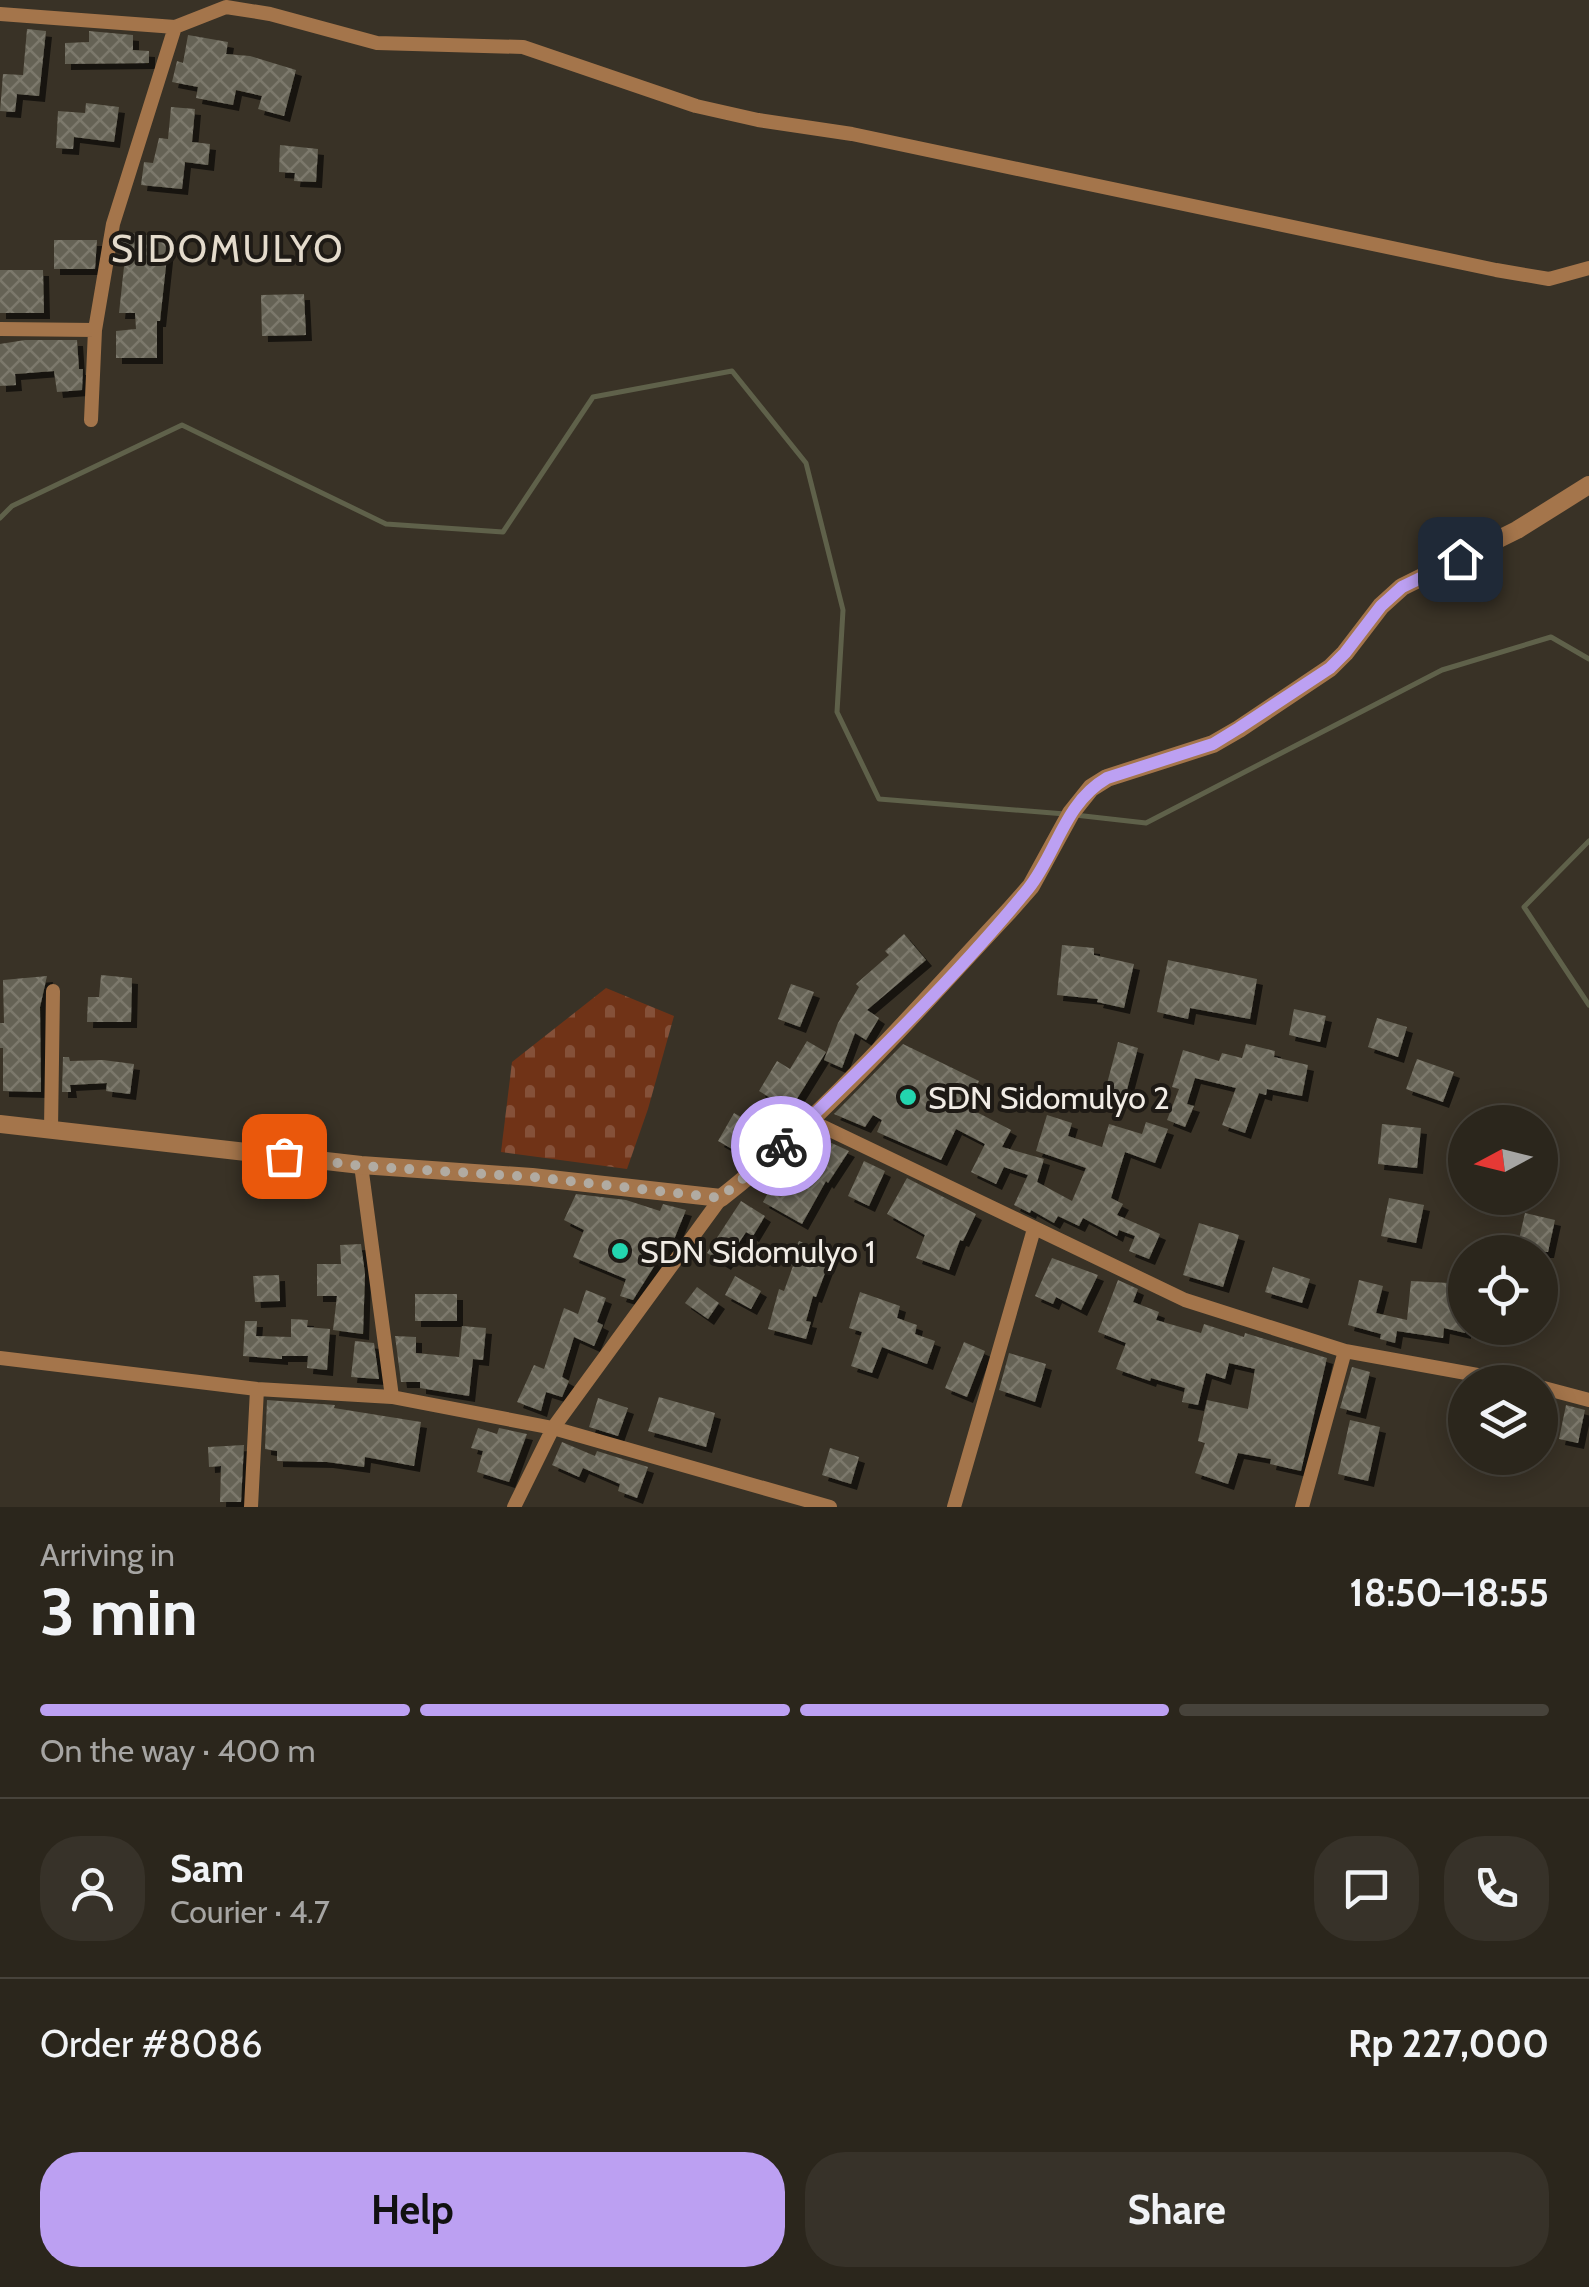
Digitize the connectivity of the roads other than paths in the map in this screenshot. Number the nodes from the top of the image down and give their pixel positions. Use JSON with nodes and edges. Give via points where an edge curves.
{"nodes":[{"id":1,"x":0,"y":14,"type":"edge"},
{"id":2,"x":176,"y":27,"type":"junction"},
{"id":3,"x":1589,"y":268,"type":"edge"},
{"id":4,"x":0,"y":330,"type":"edge"},
{"id":5,"x":95,"y":330,"type":"junction"},
{"id":6,"x":91,"y":420,"type":"dead end"},
{"id":7,"x":1589,"y":484,"type":"edge"},
{"id":8,"x":53,"y":990,"type":"dead end"},
{"id":9,"x":808,"y":1120,"type":"junction"},
{"id":10,"x":0,"y":1124,"type":"edge"},
{"id":11,"x":50,"y":1129,"type":"junction"},
{"id":12,"x":361,"y":1166,"type":"junction"},
{"id":13,"x":720,"y":1198,"type":"junction"},
{"id":14,"x":1034,"y":1229,"type":"junction"},
{"id":15,"x":1345,"y":1351,"type":"junction"},
{"id":16,"x":0,"y":1358,"type":"edge"},
{"id":17,"x":1448,"y":1370,"type":"edge"},
{"id":18,"x":257,"y":1389,"type":"junction"},
{"id":19,"x":1558,"y":1392,"type":"edge"},
{"id":20,"x":392,"y":1397,"type":"junction"},
{"id":21,"x":1589,"y":1400,"type":"edge"},
{"id":22,"x":554,"y":1428,"type":"junction"},
{"id":23,"x":252,"y":1507,"type":"edge"},
{"id":24,"x":514,"y":1507,"type":"edge"},
{"id":25,"x":830,"y":1507,"type":"edge"},
{"id":26,"x":954,"y":1507,"type":"edge"},
{"id":27,"x":1302,"y":1507,"type":"edge"}],
"edges":[{"from":1,"to":2,"type":"street"},
{"from":2,"to":3,"type":"street","via":[[226,7],[377,42],[524,48],[758,120],[852,134],[1496,270],[1548,279]]},
{"from":2,"to":5,"type":"street","via":[[122,186]]},
{"from":4,"to":5,"type":"street"},
{"from":5,"to":6,"type":"street"},
{"from":7,"to":9,"type":"street","via":[[1517,530],[1402,587],[1330,668],[1213,744],[1091,788],[1009,911]]},
{"from":8,"to":11,"type":"street"},
{"from":9,"to":13,"type":"street"},
{"from":9,"to":14,"type":"street"},
{"from":10,"to":11,"type":"street"},
{"from":11,"to":12,"type":"street"},
{"from":12,"to":13,"type":"street"},
{"from":12,"to":20,"type":"street"},
{"from":13,"to":22,"type":"street"},
{"from":14,"to":15,"type":"street","via":[[1185,1300]]},
{"from":14,"to":26,"type":"street"},
{"from":15,"to":17,"type":"street"},
{"from":15,"to":27,"type":"street"},
{"from":16,"to":18,"type":"street"},
{"from":18,"to":20,"type":"street"},
{"from":18,"to":23,"type":"street"},
{"from":19,"to":21,"type":"street"},
{"from":20,"to":22,"type":"street"},
{"from":22,"to":24,"type":"street"},
{"from":22,"to":25,"type":"street"}]}
